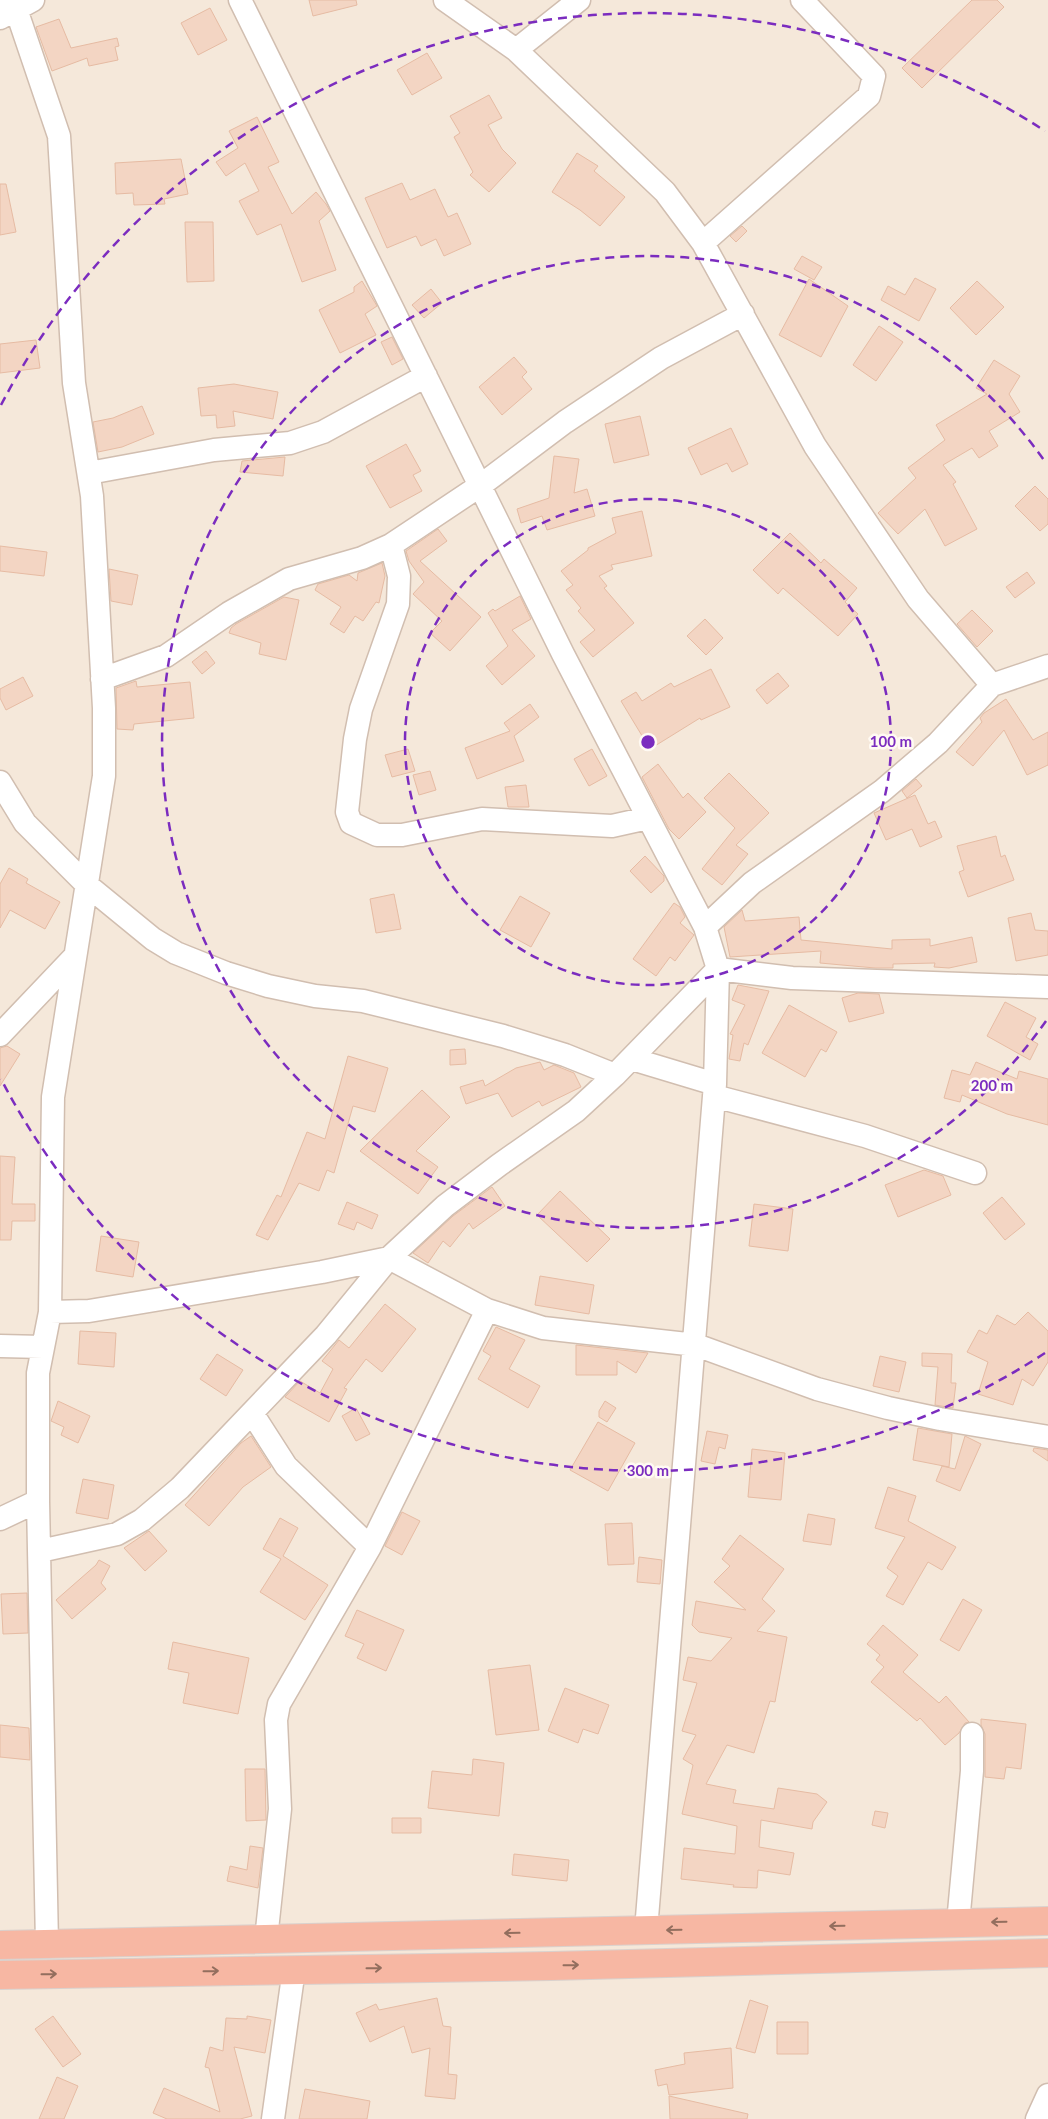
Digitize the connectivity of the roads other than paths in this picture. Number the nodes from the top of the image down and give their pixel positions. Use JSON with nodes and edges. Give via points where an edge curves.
{"nodes":[{"id":1,"x":240,"y":0,"type":"edge"},
{"id":2,"x":445,"y":0,"type":"edge"},
{"id":3,"x":579,"y":0,"type":"edge"},
{"id":4,"x":802,"y":0,"type":"edge"},
{"id":5,"x":12,"y":7,"type":"edge"},
{"id":6,"x":516,"y":50,"type":"junction"},
{"id":7,"x":703,"y":243,"type":"junction"},
{"id":8,"x":743,"y":314,"type":"junction"},
{"id":9,"x":426,"y":376,"type":"junction"},
{"id":10,"x":89,"y":473,"type":"junction"},
{"id":11,"x":480,"y":485,"type":"junction"},
{"id":12,"x":391,"y":545,"type":"junction"},
{"id":13,"x":1048,"y":666,"type":"edge"},
{"id":14,"x":102,"y":679,"type":"junction"},
{"id":15,"x":992,"y":685,"type":"junction"},
{"id":16,"x":0,"y":782,"type":"edge"},
{"id":17,"x":648,"y":818,"type":"junction"},
{"id":18,"x":87,"y":885,"type":"junction"},
{"id":19,"x":705,"y":927,"type":"junction"},
{"id":20,"x":75,"y":956,"type":"junction"},
{"id":21,"x":718,"y":969,"type":"junction"},
{"id":22,"x":1048,"y":987,"type":"edge"},
{"id":23,"x":0,"y":1035,"type":"edge"},
{"id":24,"x":632,"y":1059,"type":"junction"},
{"id":25,"x":615,"y":1075,"type":"junction"},
{"id":26,"x":715,"y":1090,"type":"junction"},
{"id":27,"x":975,"y":1173,"type":"dead end"},
{"id":28,"x":389,"y":1258,"type":"junction"},
{"id":29,"x":487,"y":1310,"type":"junction"},
{"id":30,"x":50,"y":1312,"type":"junction"},
{"id":31,"x":696,"y":1345,"type":"junction"},
{"id":32,"x":0,"y":1346,"type":"edge"},
{"id":33,"x":43,"y":1346,"type":"junction"},
{"id":34,"x":252,"y":1413,"type":"junction"},
{"id":35,"x":1048,"y":1437,"type":"edge"},
{"id":36,"x":38,"y":1501,"type":"junction"},
{"id":37,"x":0,"y":1519,"type":"edge"},
{"id":38,"x":370,"y":1547,"type":"junction"},
{"id":39,"x":40,"y":1550,"type":"junction"},
{"id":40,"x":972,"y":1734,"type":"dead end"},
{"id":41,"x":1048,"y":1921,"type":"edge"},
{"id":42,"x":958,"y":1923,"type":"junction"},
{"id":43,"x":646,"y":1930,"type":"junction"},
{"id":44,"x":266,"y":1939,"type":"junction"},
{"id":45,"x":47,"y":1944,"type":"junction"},
{"id":46,"x":0,"y":1945,"type":"edge"},
{"id":47,"x":1048,"y":1953,"type":"edge"},
{"id":48,"x":294,"y":1969,"type":"junction"},
{"id":49,"x":0,"y":1975,"type":"edge"},
{"id":50,"x":1048,"y":2095,"type":"edge"},
{"id":51,"x":274,"y":2119,"type":"edge"},
{"id":52,"x":1037,"y":2119,"type":"edge"}],
"edges":[{"from":1,"to":9,"type":"street"},
{"from":2,"to":6,"type":"street"},
{"from":3,"to":6,"type":"street"},
{"from":4,"to":7,"type":"street","via":[[874,76],[869,96]]},
{"from":5,"to":10,"type":"street","via":[[59,136],[74,383]]},
{"from":6,"to":7,"type":"street","via":[[665,192]]},
{"from":7,"to":8,"type":"street"},
{"from":8,"to":11,"type":"street","via":[[653,364],[565,422]]},
{"from":8,"to":15,"type":"street","via":[[815,446],[918,600]]},
{"from":9,"to":10,"type":"street","via":[[324,432],[290,443],[214,450]]},
{"from":9,"to":11,"type":"street"},
{"from":10,"to":14,"type":"street"},
{"from":11,"to":12,"type":"street"},
{"from":11,"to":17,"type":"street"},
{"from":12,"to":14,"type":"street","via":[[362,558],[289,579],[166,656]]},
{"from":12,"to":17,"type":"street","via":[[399,576],[398,604],[361,709],[348,812],[351,823],[377,835],[402,835],[482,819],[612,826]]},
{"from":13,"to":15,"type":"street"},
{"from":14,"to":18,"type":"street","via":[[104,776]]},
{"from":15,"to":19,"type":"street","via":[[938,743],[882,791],[752,883]]},
{"from":16,"to":18,"type":"street","via":[[25,823]]},
{"from":17,"to":19,"type":"street"},
{"from":18,"to":20,"type":"street"},
{"from":18,"to":25,"type":"street","via":[[176,953],[226,973],[314,996],[363,1001],[503,1036],[566,1055]]},
{"from":19,"to":21,"type":"street"},
{"from":20,"to":23,"type":"street"},
{"from":20,"to":30,"type":"street","via":[[53,1097]]},
{"from":21,"to":22,"type":"street","via":[[792,978]]},
{"from":21,"to":24,"type":"street"},
{"from":21,"to":26,"type":"street"},
{"from":24,"to":25,"type":"street"},
{"from":24,"to":26,"type":"street"},
{"from":25,"to":28,"type":"street","via":[[576,1111],[499,1164],[446,1206]]},
{"from":26,"to":27,"type":"street"},
{"from":26,"to":31,"type":"street"},
{"from":28,"to":29,"type":"street"},
{"from":28,"to":30,"type":"street","via":[[89,1311]]},
{"from":28,"to":34,"type":"street","via":[[326,1335]]},
{"from":29,"to":31,"type":"street","via":[[543,1328]]},
{"from":29,"to":38,"type":"street"},
{"from":30,"to":33,"type":"street"},
{"from":31,"to":35,"type":"street","via":[[817,1389],[888,1408],[940,1420]]},
{"from":31,"to":43,"type":"street"},
{"from":32,"to":33,"type":"street"},
{"from":33,"to":36,"type":"street","via":[[38,1373]]},
{"from":34,"to":38,"type":"street","via":[[286,1466]]},
{"from":34,"to":39,"type":"street","via":[[180,1488],[142,1520],[117,1534]]},
{"from":36,"to":37,"type":"street"},
{"from":36,"to":39,"type":"street"},
{"from":38,"to":44,"type":"street","via":[[279,1704],[276,1720],[280,1809]]},
{"from":39,"to":45,"type":"street"},
{"from":40,"to":42,"type":"street","via":[[972,1771]]},
{"from":41,"to":42,"type":"highway","one_way":true},
{"from":42,"to":43,"type":"highway","one_way":true},
{"from":43,"to":44,"type":"highway","one_way":true},
{"from":44,"to":45,"type":"highway"},
{"from":45,"to":46,"type":"highway"},
{"from":48,"to":47,"type":"highway","one_way":true},
{"from":49,"to":48,"type":"highway","one_way":true},
{"from":48,"to":51,"type":"street"},
{"from":50,"to":52,"type":"street"}]}
